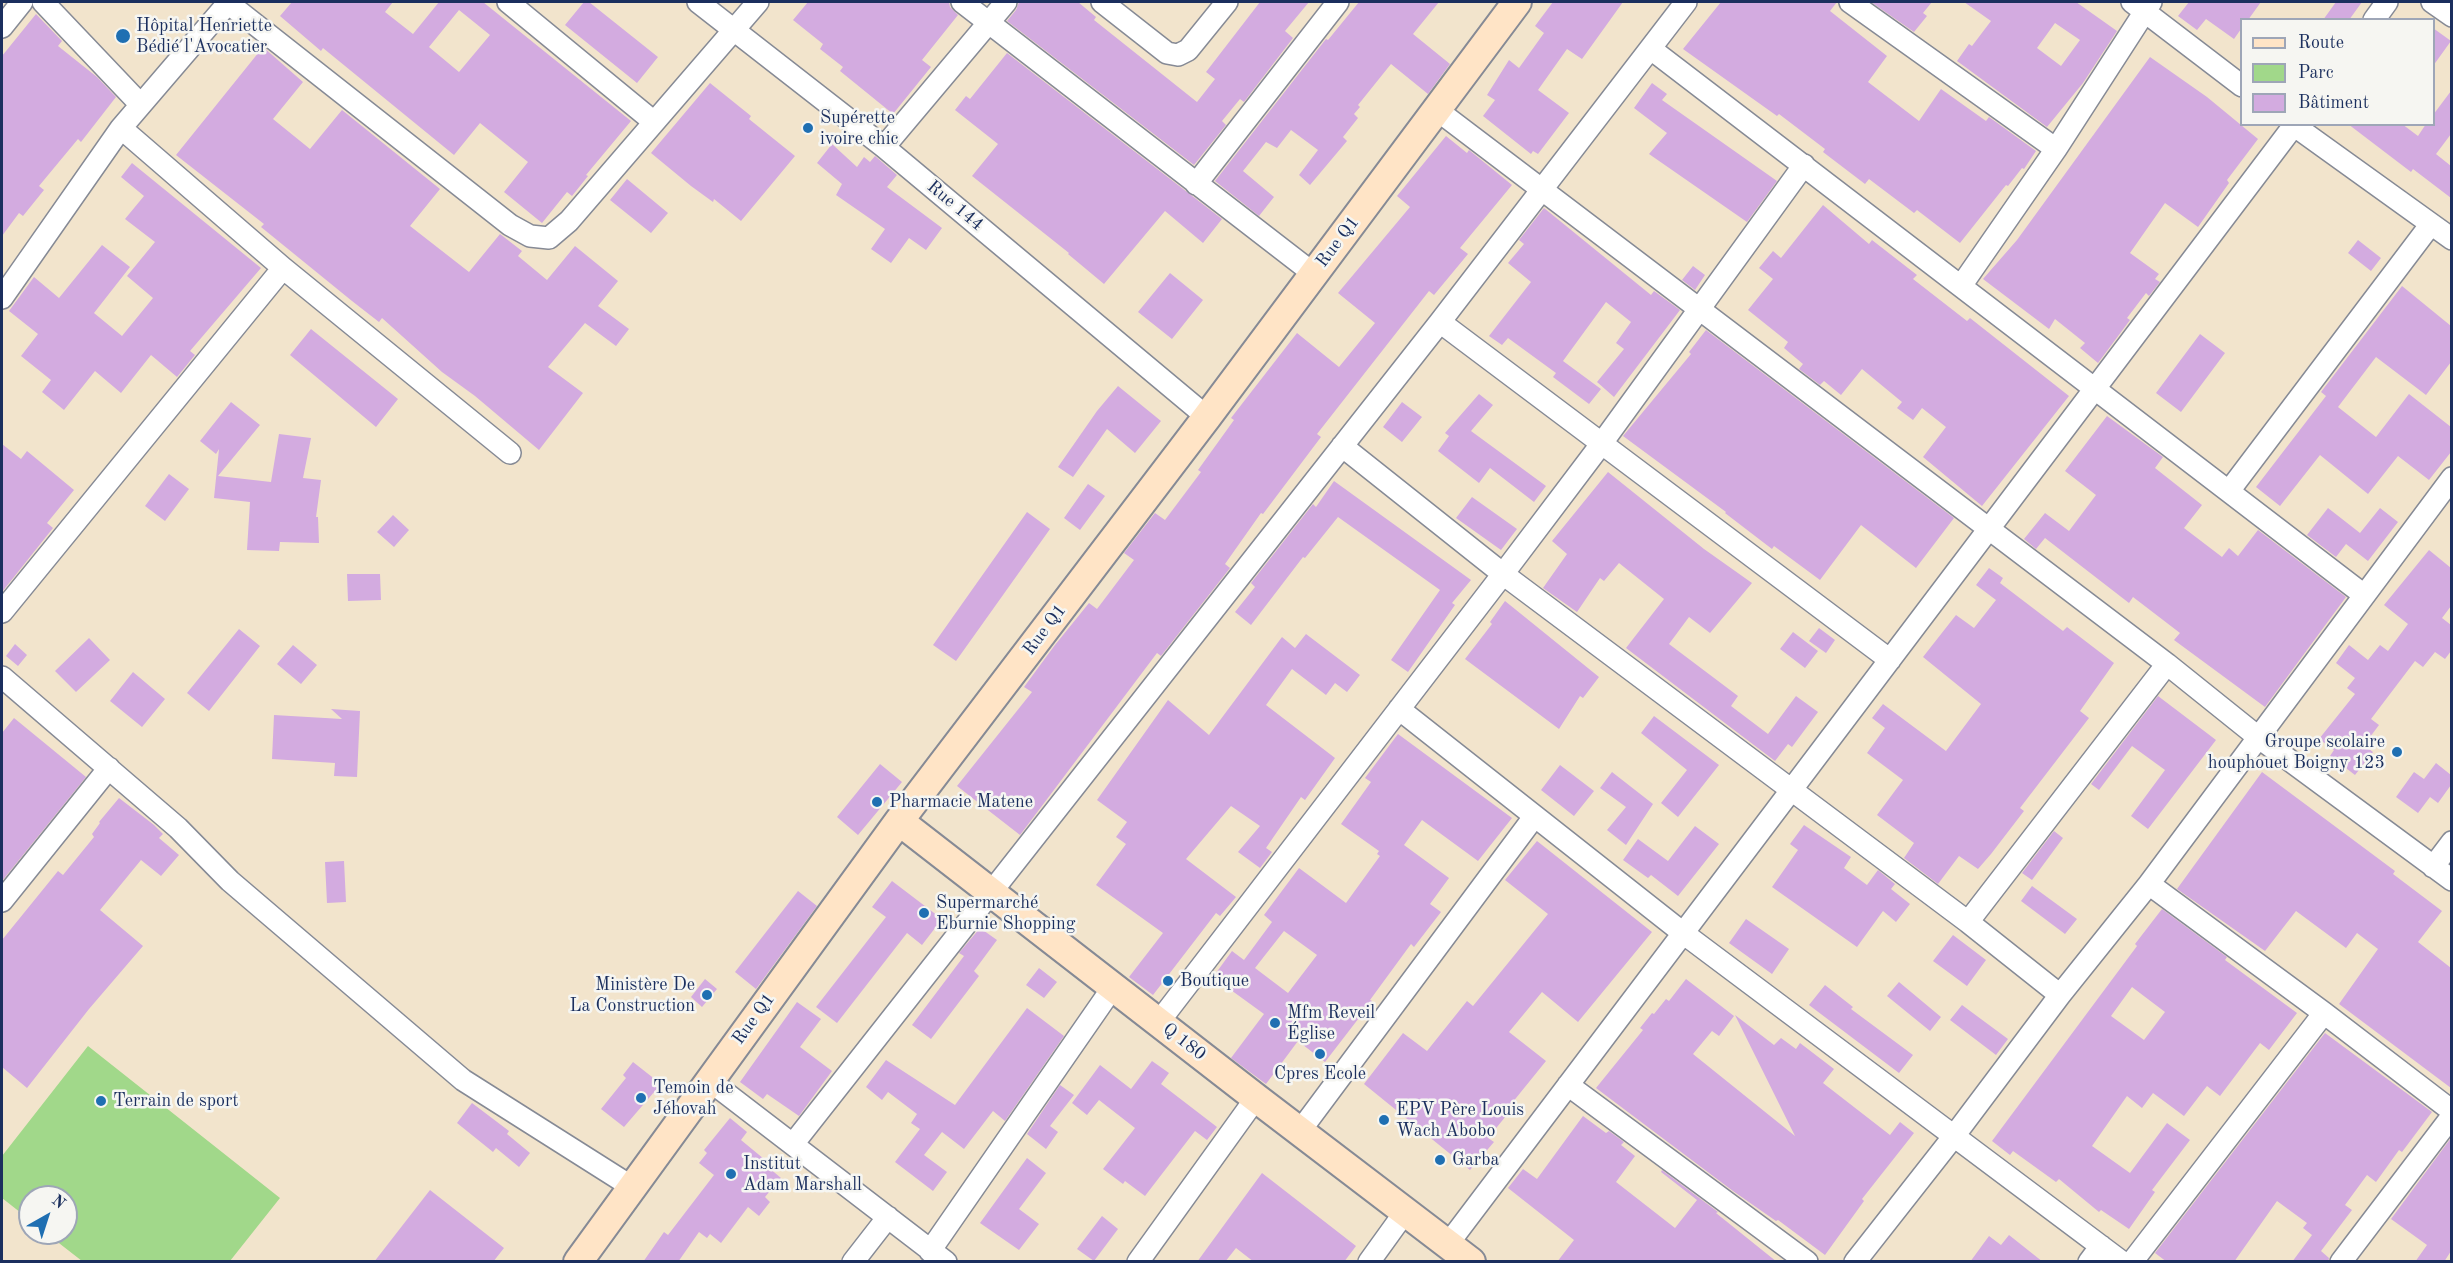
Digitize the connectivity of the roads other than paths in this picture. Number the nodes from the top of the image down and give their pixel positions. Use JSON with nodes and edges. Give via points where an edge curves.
{"nodes":[{"id":1,"x":22,"y":2,"type":"edge"},
{"id":2,"x":43,"y":2,"type":"edge"},
{"id":3,"x":229,"y":2,"type":"edge"},
{"id":4,"x":508,"y":2,"type":"edge"},
{"id":5,"x":698,"y":2,"type":"edge"},
{"id":6,"x":758,"y":2,"type":"edge"},
{"id":7,"x":962,"y":2,"type":"edge"},
{"id":8,"x":1006,"y":2,"type":"edge"},
{"id":9,"x":1102,"y":2,"type":"edge"},
{"id":10,"x":1227,"y":2,"type":"edge"},
{"id":11,"x":1338,"y":2,"type":"edge"},
{"id":12,"x":1517,"y":2,"type":"edge"},
{"id":13,"x":1686,"y":2,"type":"edge"},
{"id":14,"x":1850,"y":2,"type":"edge"},
{"id":15,"x":2387,"y":2,"type":"edge"},
{"id":16,"x":2432,"y":2,"type":"edge"},
{"id":17,"x":2142,"y":5,"type":"edge"},
{"id":18,"x":2451,"y":16,"type":"edge"},
{"id":19,"x":2375,"y":18,"type":"edge"},
{"id":20,"x":988,"y":23,"type":"junction"},
{"id":21,"x":2,"y":27,"type":"edge"},
{"id":22,"x":733,"y":30,"type":"junction"},
{"id":23,"x":1651,"y":49,"type":"junction"},
{"id":24,"x":2240,"y":85,"type":"edge"},
{"id":25,"x":140,"y":104,"type":"junction"},
{"id":26,"x":1437,"y":110,"type":"junction"},
{"id":27,"x":654,"y":122,"type":"junction"},
{"id":28,"x":2292,"y":126,"type":"edge"},
{"id":29,"x":2294,"y":126,"type":"edge"},
{"id":30,"x":121,"y":128,"type":"junction"},
{"id":31,"x":884,"y":147,"type":"junction"},
{"id":32,"x":2056,"y":149,"type":"junction"},
{"id":33,"x":1804,"y":165,"type":"junction"},
{"id":34,"x":1196,"y":184,"type":"junction"},
{"id":35,"x":1542,"y":190,"type":"junction"},
{"id":36,"x":2431,"y":224,"type":"junction"},
{"id":37,"x":2451,"y":239,"type":"edge"},
{"id":38,"x":283,"y":268,"type":"junction"},
{"id":39,"x":1314,"y":274,"type":"junction"},
{"id":40,"x":1961,"y":286,"type":"junction"},
{"id":41,"x":2,"y":298,"type":"edge"},
{"id":42,"x":1699,"y":309,"type":"junction"},
{"id":43,"x":1440,"y":322,"type":"junction"},
{"id":44,"x":2095,"y":388,"type":"junction"},
{"id":45,"x":1207,"y":417,"type":"junction"},
{"id":46,"x":1602,"y":442,"type":"junction"},
{"id":47,"x":1342,"y":446,"type":"junction"},
{"id":48,"x":510,"y":453,"type":"dead end"},
{"id":49,"x":2451,"y":478,"type":"edge"},
{"id":50,"x":2229,"y":491,"type":"junction"},
{"id":51,"x":1988,"y":530,"type":"junction"},
{"id":52,"x":1503,"y":574,"type":"junction"},
{"id":53,"x":2364,"y":595,"type":"junction"},
{"id":54,"x":2,"y":612,"type":"edge"},
{"id":55,"x":1890,"y":660,"type":"junction"},
{"id":56,"x":2167,"y":664,"type":"junction"},
{"id":57,"x":2,"y":677,"type":"edge"},
{"id":58,"x":1399,"y":710,"type":"junction"},
{"id":59,"x":2258,"y":737,"type":"junction"},
{"id":60,"x":109,"y":768,"type":"junction"},
{"id":61,"x":1791,"y":790,"type":"junction"},
{"id":62,"x":1534,"y":817,"type":"junction"},
{"id":63,"x":899,"y":820,"type":"junction"},
{"id":64,"x":2451,"y":842,"type":"edge"},
{"id":65,"x":2433,"y":867,"type":"junction"},
{"id":66,"x":2451,"y":880,"type":"edge"},
{"id":67,"x":2149,"y":884,"type":"junction"},
{"id":68,"x":991,"y":893,"type":"junction"},
{"id":69,"x":2,"y":901,"type":"edge"},
{"id":70,"x":1968,"y":922,"type":"junction"},
{"id":71,"x":1683,"y":933,"type":"junction"},
{"id":72,"x":1113,"y":987,"type":"junction"},
{"id":73,"x":2060,"y":995,"type":"junction"},
{"id":74,"x":2324,"y":1013,"type":"junction"},
{"id":75,"x":1158,"y":1023,"type":"junction"},
{"id":76,"x":710,"y":1081,"type":"junction"},
{"id":77,"x":1568,"y":1085,"type":"junction"},
{"id":78,"x":1256,"y":1098,"type":"junction"},
{"id":79,"x":2451,"y":1111,"type":"edge"},
{"id":80,"x":2451,"y":1116,"type":"edge"},
{"id":81,"x":1300,"y":1131,"type":"junction"},
{"id":82,"x":1954,"y":1136,"type":"junction"},
{"id":83,"x":793,"y":1144,"type":"junction"},
{"id":84,"x":632,"y":1187,"type":"junction"},
{"id":85,"x":1405,"y":1212,"type":"junction"},
{"id":86,"x":888,"y":1217,"type":"junction"},
{"id":87,"x":1448,"y":1244,"type":"junction"},
{"id":88,"x":2095,"y":1254,"type":"edge"},
{"id":89,"x":938,"y":1256,"type":"edge"},
{"id":90,"x":578,"y":1262,"type":"edge"},
{"id":91,"x":853,"y":1262,"type":"edge"},
{"id":92,"x":1138,"y":1262,"type":"edge"},
{"id":93,"x":1369,"y":1262,"type":"edge"},
{"id":94,"x":1471,"y":1262,"type":"edge"},
{"id":95,"x":1807,"y":1262,"type":"edge"},
{"id":96,"x":1856,"y":1262,"type":"edge"},
{"id":97,"x":2122,"y":1262,"type":"edge"},
{"id":98,"x":2132,"y":1262,"type":"edge"},
{"id":99,"x":2341,"y":1262,"type":"edge"}],
"edges":[{"from":1,"to":21,"type":"street"},
{"from":2,"to":25,"type":"street"},
{"from":3,"to":25,"type":"street"},
{"from":3,"to":27,"type":"street","via":[[510,225],[530,236],[549,238],[569,221]]},
{"from":4,"to":27,"type":"street"},
{"from":5,"to":22,"type":"street","name":"Rue 144"},
{"from":6,"to":22,"type":"street"},
{"from":7,"to":20,"type":"street"},
{"from":8,"to":20,"type":"street"},
{"from":9,"to":10,"type":"street","via":[[1167,53],[1178,55],[1188,50]]},
{"from":11,"to":34,"type":"street"},
{"from":12,"to":26,"type":"street","name":"Rue Q1"},
{"from":13,"to":23,"type":"street"},
{"from":14,"to":32,"type":"street"},
{"from":15,"to":19,"type":"street"},
{"from":16,"to":18,"type":"street"},
{"from":17,"to":24,"type":"street"},
{"from":17,"to":32,"type":"street"},
{"from":20,"to":31,"type":"street"},
{"from":20,"to":34,"type":"street"},
{"from":22,"to":27,"type":"street"},
{"from":22,"to":31,"type":"street","name":"Rue 144"},
{"from":23,"to":33,"type":"street"},
{"from":23,"to":35,"type":"street"},
{"from":25,"to":30,"type":"street"},
{"from":26,"to":35,"type":"street"},
{"from":26,"to":39,"type":"street","name":"Rue Q1"},
{"from":28,"to":44,"type":"street"},
{"from":29,"to":36,"type":"street"},
{"from":30,"to":38,"type":"street"},
{"from":30,"to":41,"type":"street"},
{"from":31,"to":45,"type":"street","name":"Rue 144"},
{"from":32,"to":40,"type":"street"},
{"from":33,"to":40,"type":"street"},
{"from":33,"to":42,"type":"street"},
{"from":34,"to":39,"type":"street"},
{"from":35,"to":42,"type":"street"},
{"from":35,"to":43,"type":"street"},
{"from":36,"to":37,"type":"street"},
{"from":36,"to":50,"type":"street"},
{"from":38,"to":48,"type":"street"},
{"from":38,"to":54,"type":"street"},
{"from":39,"to":45,"type":"street","name":"Rue Q1"},
{"from":40,"to":44,"type":"street"},
{"from":42,"to":46,"type":"street"},
{"from":42,"to":51,"type":"street"},
{"from":43,"to":46,"type":"street"},
{"from":43,"to":47,"type":"street"},
{"from":44,"to":50,"type":"street"},
{"from":44,"to":51,"type":"street"},
{"from":45,"to":63,"type":"street","name":"Rue Q1"},
{"from":46,"to":52,"type":"street"},
{"from":46,"to":55,"type":"street"},
{"from":47,"to":52,"type":"street"},
{"from":47,"to":68,"type":"street"},
{"from":49,"to":53,"type":"street"},
{"from":50,"to":53,"type":"street"},
{"from":51,"to":55,"type":"street"},
{"from":51,"to":56,"type":"street"},
{"from":52,"to":58,"type":"street"},
{"from":52,"to":61,"type":"street"},
{"from":53,"to":59,"type":"street"},
{"from":55,"to":61,"type":"street"},
{"from":56,"to":59,"type":"street"},
{"from":56,"to":70,"type":"street"},
{"from":57,"to":60,"type":"street"},
{"from":58,"to":62,"type":"street"},
{"from":58,"to":75,"type":"street"},
{"from":59,"to":65,"type":"street"},
{"from":59,"to":67,"type":"street"},
{"from":60,"to":69,"type":"street"},
{"from":60,"to":84,"type":"street","via":[[178,828],[230,882],[463,1080]]},
{"from":61,"to":70,"type":"street"},
{"from":61,"to":71,"type":"street"},
{"from":62,"to":71,"type":"street"},
{"from":62,"to":81,"type":"street"},
{"from":63,"to":68,"type":"street","name":"Q 180"},
{"from":63,"to":76,"type":"street","name":"Rue Q1"},
{"from":64,"to":65,"type":"street"},
{"from":65,"to":66,"type":"street"},
{"from":67,"to":73,"type":"street"},
{"from":67,"to":74,"type":"street"},
{"from":68,"to":72,"type":"street","name":"Q 180"},
{"from":68,"to":83,"type":"street"},
{"from":70,"to":73,"type":"street"},
{"from":71,"to":77,"type":"street"},
{"from":71,"to":82,"type":"street"},
{"from":72,"to":75,"type":"street","name":"Q 180"},
{"from":72,"to":89,"type":"street"},
{"from":73,"to":82,"type":"street"},
{"from":74,"to":79,"type":"street"},
{"from":74,"to":98,"type":"street"},
{"from":75,"to":78,"type":"street","name":"Q 180"},
{"from":76,"to":83,"type":"street"},
{"from":76,"to":84,"type":"street","name":"Rue Q1"},
{"from":77,"to":87,"type":"street"},
{"from":77,"to":95,"type":"street"},
{"from":78,"to":81,"type":"street","name":"Q 180"},
{"from":78,"to":92,"type":"street"},
{"from":80,"to":99,"type":"street"},
{"from":81,"to":85,"type":"street","name":"Q 180"},
{"from":82,"to":88,"type":"street"},
{"from":82,"to":96,"type":"street"},
{"from":83,"to":86,"type":"street"},
{"from":84,"to":90,"type":"street","name":"Rue Q1"},
{"from":85,"to":87,"type":"street","name":"Q 180"},
{"from":85,"to":93,"type":"street"},
{"from":86,"to":89,"type":"street"},
{"from":86,"to":91,"type":"street"},
{"from":87,"to":94,"type":"street","name":"Q 180"},
{"from":88,"to":97,"type":"street"}]}
